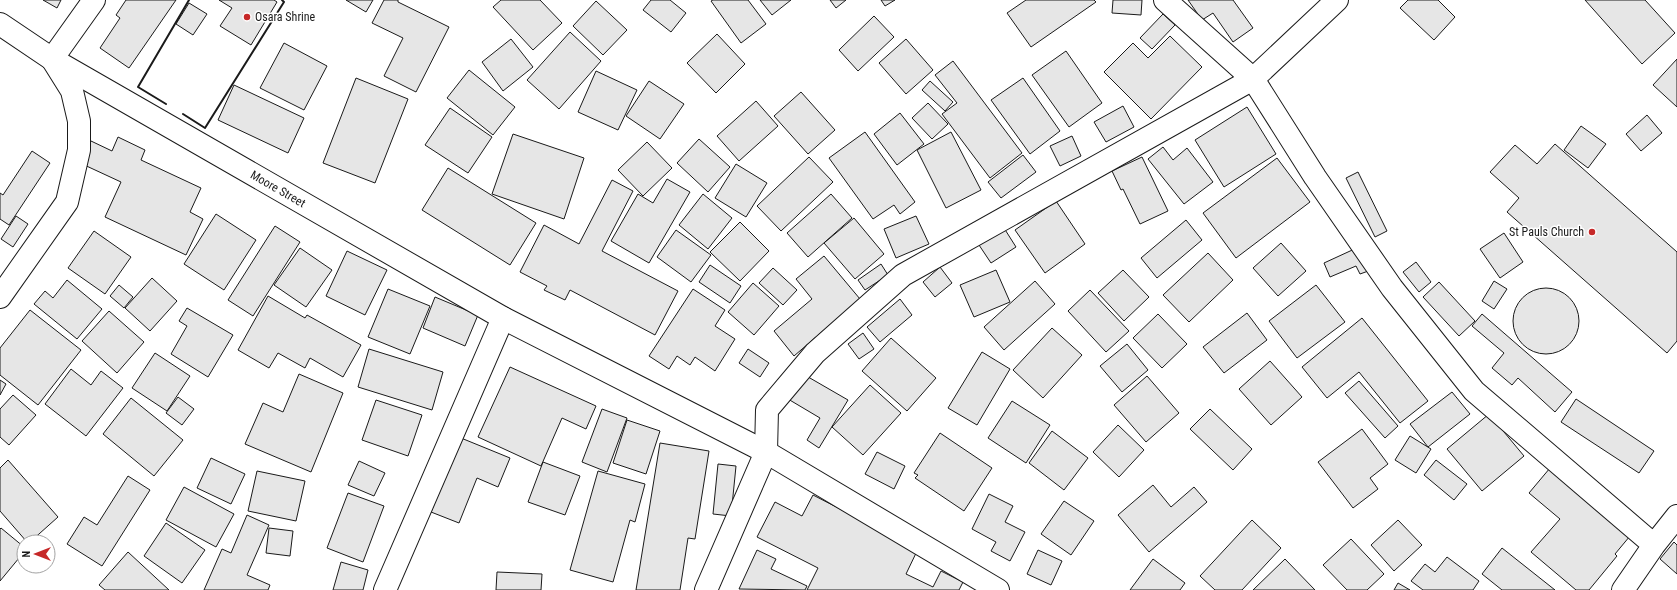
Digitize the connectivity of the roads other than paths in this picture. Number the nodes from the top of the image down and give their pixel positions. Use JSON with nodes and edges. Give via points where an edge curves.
{"nodes":[{"id":1,"x":94,"y":0,"type":"edge"},
{"id":2,"x":1164,"y":0,"type":"edge"},
{"id":3,"x":1337,"y":0,"type":"edge"},
{"id":4,"x":0,"y":24,"type":"edge"},
{"id":5,"x":52,"y":59,"type":"junction"},
{"id":6,"x":1253,"y":79,"type":"junction"},
{"id":7,"x":0,"y":297,"type":"edge"},
{"id":8,"x":503,"y":318,"type":"junction"},
{"id":9,"x":766,"y":452,"type":"junction"},
{"id":10,"x":1677,"y":516,"type":"edge"},
{"id":11,"x":1654,"y":545,"type":"junction"},
{"id":12,"x":385,"y":590,"type":"edge"},
{"id":13,"x":706,"y":590,"type":"edge"},
{"id":14,"x":998,"y":590,"type":"edge"},
{"id":15,"x":1623,"y":590,"type":"edge"}],
"edges":[{"from":1,"to":5,"type":"street"},
{"from":2,"to":6,"type":"street"},
{"from":3,"to":6,"type":"street"},
{"from":4,"to":5,"type":"street","name":"Moore Street"},
{"from":5,"to":7,"type":"street","via":[[72,91],[78,121],[78,150],[67,202]]},
{"from":5,"to":8,"type":"street","name":"Moore Street"},
{"from":6,"to":9,"type":"street","via":[[903,275],[816,354],[767,410]]},
{"from":6,"to":11,"type":"street","via":[[1315,177],[1392,288],[1474,391]]},
{"from":8,"to":9,"type":"street","name":"Moore Street"},
{"from":8,"to":12,"type":"street"},
{"from":9,"to":13,"type":"street"},
{"from":9,"to":14,"type":"street","name":"Moore Street"},
{"from":10,"to":11,"type":"street"},
{"from":11,"to":15,"type":"street"}]}
